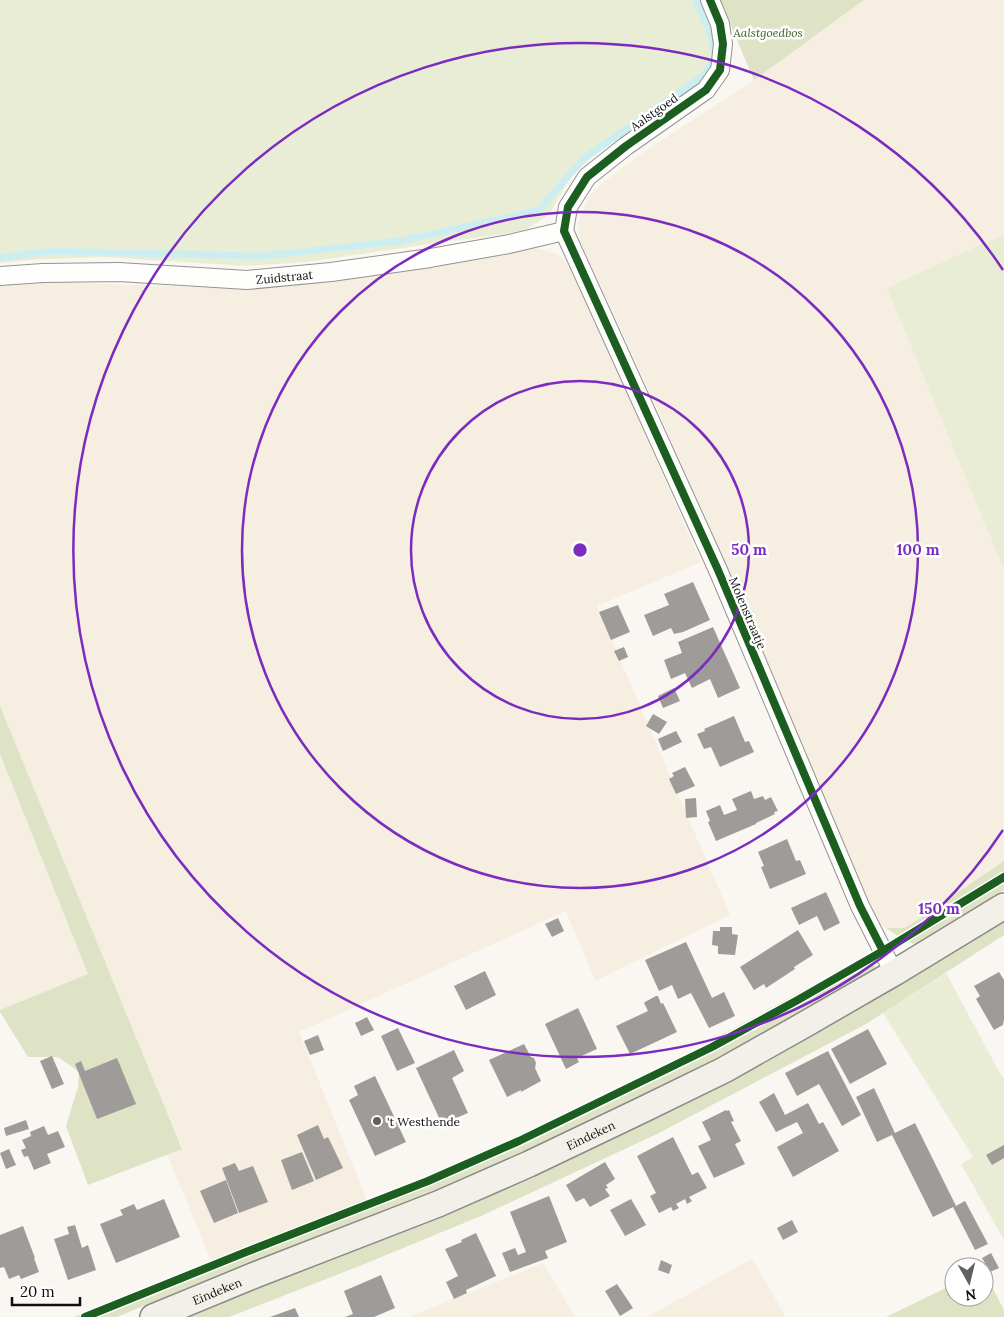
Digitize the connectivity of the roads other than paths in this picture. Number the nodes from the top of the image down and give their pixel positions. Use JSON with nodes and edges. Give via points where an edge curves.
{"nodes":[{"id":1,"x":710,"y":0,"type":"edge"},
{"id":2,"x":564,"y":231,"type":"junction"},
{"id":3,"x":0,"y":276,"type":"edge"},
{"id":4,"x":1004,"y":906,"type":"edge"},
{"id":5,"x":894,"y":973,"type":"junction"},
{"id":6,"x":152,"y":1317,"type":"edge"}],
"edges":[{"from":1,"to":2,"type":"street","name":"Aalstgoed","via":[[720,24],[723,44],[720,70],[706,90],[586,177],[568,207]]},
{"from":2,"to":3,"type":"street","name":"Zuidstraat","via":[[430,258],[247,280],[119,272]]},
{"from":2,"to":5,"type":"street","name":"Molenstraatje","via":[[718,570],[860,906]]},
{"from":4,"to":5,"type":"street","name":"Eindeken"},
{"from":5,"to":6,"type":"street","name":"Eindeken","via":[[724,1070],[529,1164],[438,1204]]}]}
